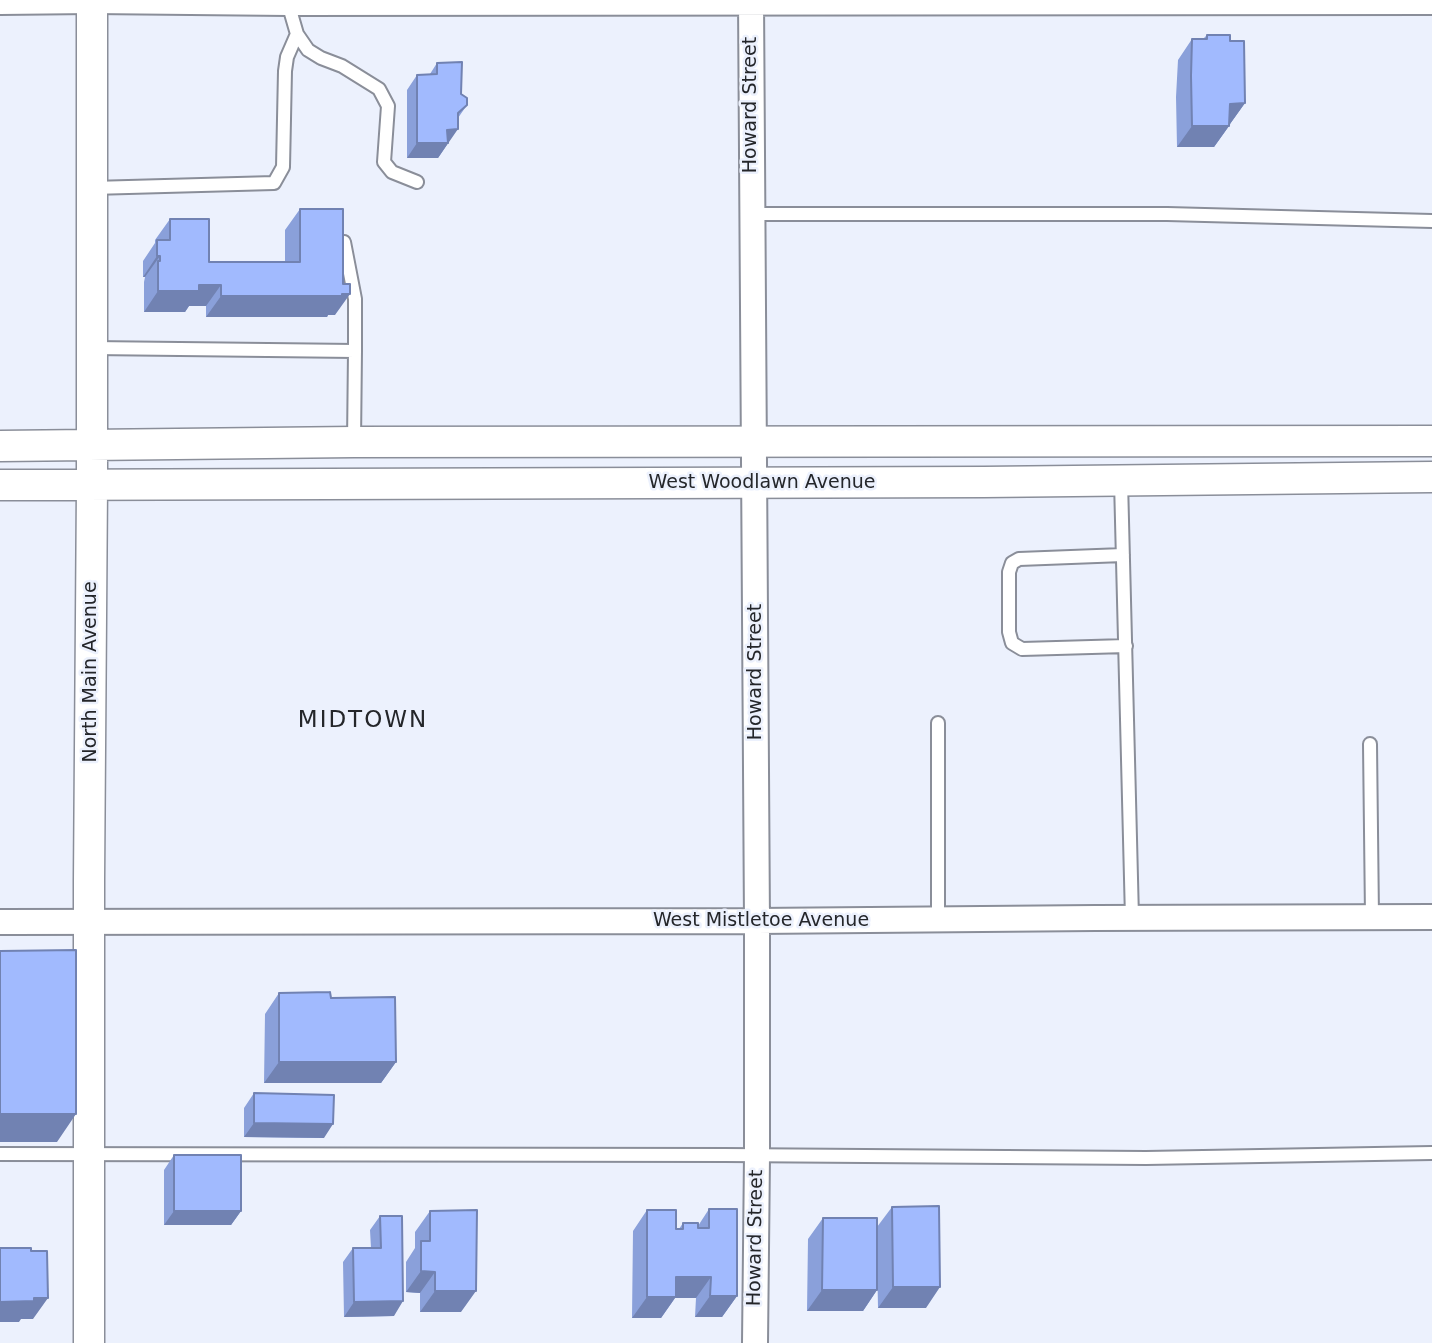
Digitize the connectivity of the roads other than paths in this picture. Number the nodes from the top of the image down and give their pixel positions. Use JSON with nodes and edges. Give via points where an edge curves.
{"nodes":[{"id":1,"x":92,"y":1,"type":"edge"},
{"id":2,"x":751,"y":1,"type":"edge"},
{"id":3,"x":0,"y":2,"type":"edge"},
{"id":4,"x":1432,"y":2,"type":"edge"},
{"id":5,"x":288,"y":3,"type":"junction"},
{"id":6,"x":297,"y":34,"type":"junction"},
{"id":7,"x":417,"y":182,"type":"dead end"},
{"id":8,"x":92,"y":188,"type":"junction"},
{"id":9,"x":752,"y":214,"type":"junction"},
{"id":10,"x":1432,"y":220,"type":"edge"},
{"id":11,"x":344,"y":242,"type":"edge"},
{"id":12,"x":91,"y":348,"type":"junction"},
{"id":13,"x":355,"y":351,"type":"junction"},
{"id":14,"x":755,"y":441,"type":"junction"},
{"id":15,"x":1432,"y":441,"type":"edge"},
{"id":16,"x":354,"y":442,"type":"junction"},
{"id":17,"x":92,"y":444,"type":"junction"},
{"id":18,"x":0,"y":446,"type":"edge"},
{"id":19,"x":1432,"y":477,"type":"edge"},
{"id":20,"x":1121,"y":481,"type":"junction"},
{"id":21,"x":754,"y":483,"type":"junction"},
{"id":22,"x":0,"y":485,"type":"edge"},
{"id":23,"x":92,"y":485,"type":"junction"},
{"id":24,"x":1123,"y":555,"type":"junction"},
{"id":25,"x":1126,"y":646,"type":"junction"},
{"id":26,"x":938,"y":723,"type":"dead end"},
{"id":27,"x":1370,"y":744,"type":"dead end"},
{"id":28,"x":1372,"y":917,"type":"junction"},
{"id":29,"x":1432,"y":917,"type":"edge"},
{"id":30,"x":1132,"y":918,"type":"junction"},
{"id":31,"x":938,"y":920,"type":"junction"},
{"id":32,"x":758,"y":921,"type":"junction"},
{"id":33,"x":0,"y":922,"type":"edge"},
{"id":34,"x":89,"y":922,"type":"junction"},
{"id":35,"x":1432,"y":1153,"type":"edge"},
{"id":36,"x":0,"y":1154,"type":"edge"},
{"id":37,"x":89,"y":1154,"type":"junction"},
{"id":38,"x":758,"y":1155,"type":"junction"},
{"id":39,"x":89,"y":1343,"type":"edge"},
{"id":40,"x":755,"y":1343,"type":"edge"}],
"edges":[{"from":1,"to":3,"type":"street"},
{"from":1,"to":5,"type":"street"},
{"from":1,"to":8,"type":"street","name":"North Main Avenue"},
{"from":2,"to":4,"type":"street"},
{"from":2,"to":5,"type":"street"},
{"from":2,"to":9,"type":"street","name":"Howard Street"},
{"from":5,"to":6,"type":"lane"},
{"from":6,"to":7,"type":"lane","via":[[307,50],[379,89],[388,106],[384,162],[392,172]]},
{"from":6,"to":8,"type":"lane","via":[[285,71],[283,167],[274,183]]},
{"from":8,"to":12,"type":"street","name":"North Main Avenue"},
{"from":9,"to":10,"type":"lane","via":[[1167,214]]},
{"from":9,"to":14,"type":"street","name":"Howard Street"},
{"from":11,"to":13,"type":"lane","via":[[355,299]]},
{"from":12,"to":13,"type":"lane"},
{"from":12,"to":17,"type":"street","name":"North Main Avenue"},
{"from":13,"to":16,"type":"lane"},
{"from":14,"to":15,"type":"street"},
{"from":14,"to":16,"type":"street"},
{"from":14,"to":21,"type":"street","name":"Howard Street"},
{"from":16,"to":17,"type":"street"},
{"from":17,"to":18,"type":"street"},
{"from":17,"to":23,"type":"street","name":"North Main Avenue"},
{"from":19,"to":20,"type":"street","name":"West Woodlawn Avenue"},
{"from":20,"to":21,"type":"street","name":"West Woodlawn Avenue"},
{"from":20,"to":24,"type":"lane"},
{"from":21,"to":23,"type":"street","name":"West Woodlawn Avenue"},
{"from":21,"to":32,"type":"street","name":"Howard Street"},
{"from":22,"to":23,"type":"street","name":"West Woodlawn Avenue"},
{"from":23,"to":34,"type":"street","name":"North Main Avenue"},
{"from":24,"to":25,"type":"lane"},
{"from":24,"to":25,"type":"lane","via":[[1012,563],[1009,632],[1012,643],[1022,649]]},
{"from":25,"to":30,"type":"lane"},
{"from":26,"to":31,"type":"lane"},
{"from":27,"to":28,"type":"lane"},
{"from":28,"to":29,"type":"street","name":"West Mistletoe Avenue"},
{"from":28,"to":30,"type":"street","name":"West Mistletoe Avenue"},
{"from":30,"to":31,"type":"street","name":"West Mistletoe Avenue"},
{"from":31,"to":32,"type":"street","name":"West Mistletoe Avenue"},
{"from":32,"to":34,"type":"street","name":"West Mistletoe Avenue"},
{"from":32,"to":38,"type":"street","name":"Howard Street"},
{"from":33,"to":34,"type":"street","name":"West Mistletoe Avenue"},
{"from":34,"to":37,"type":"street","name":"North Main Avenue"},
{"from":35,"to":38,"type":"lane","via":[[1146,1158]]},
{"from":36,"to":37,"type":"lane"},
{"from":37,"to":38,"type":"lane"},
{"from":37,"to":39,"type":"street","name":"North Main Avenue"},
{"from":38,"to":40,"type":"street","name":"Howard Street"}]}
